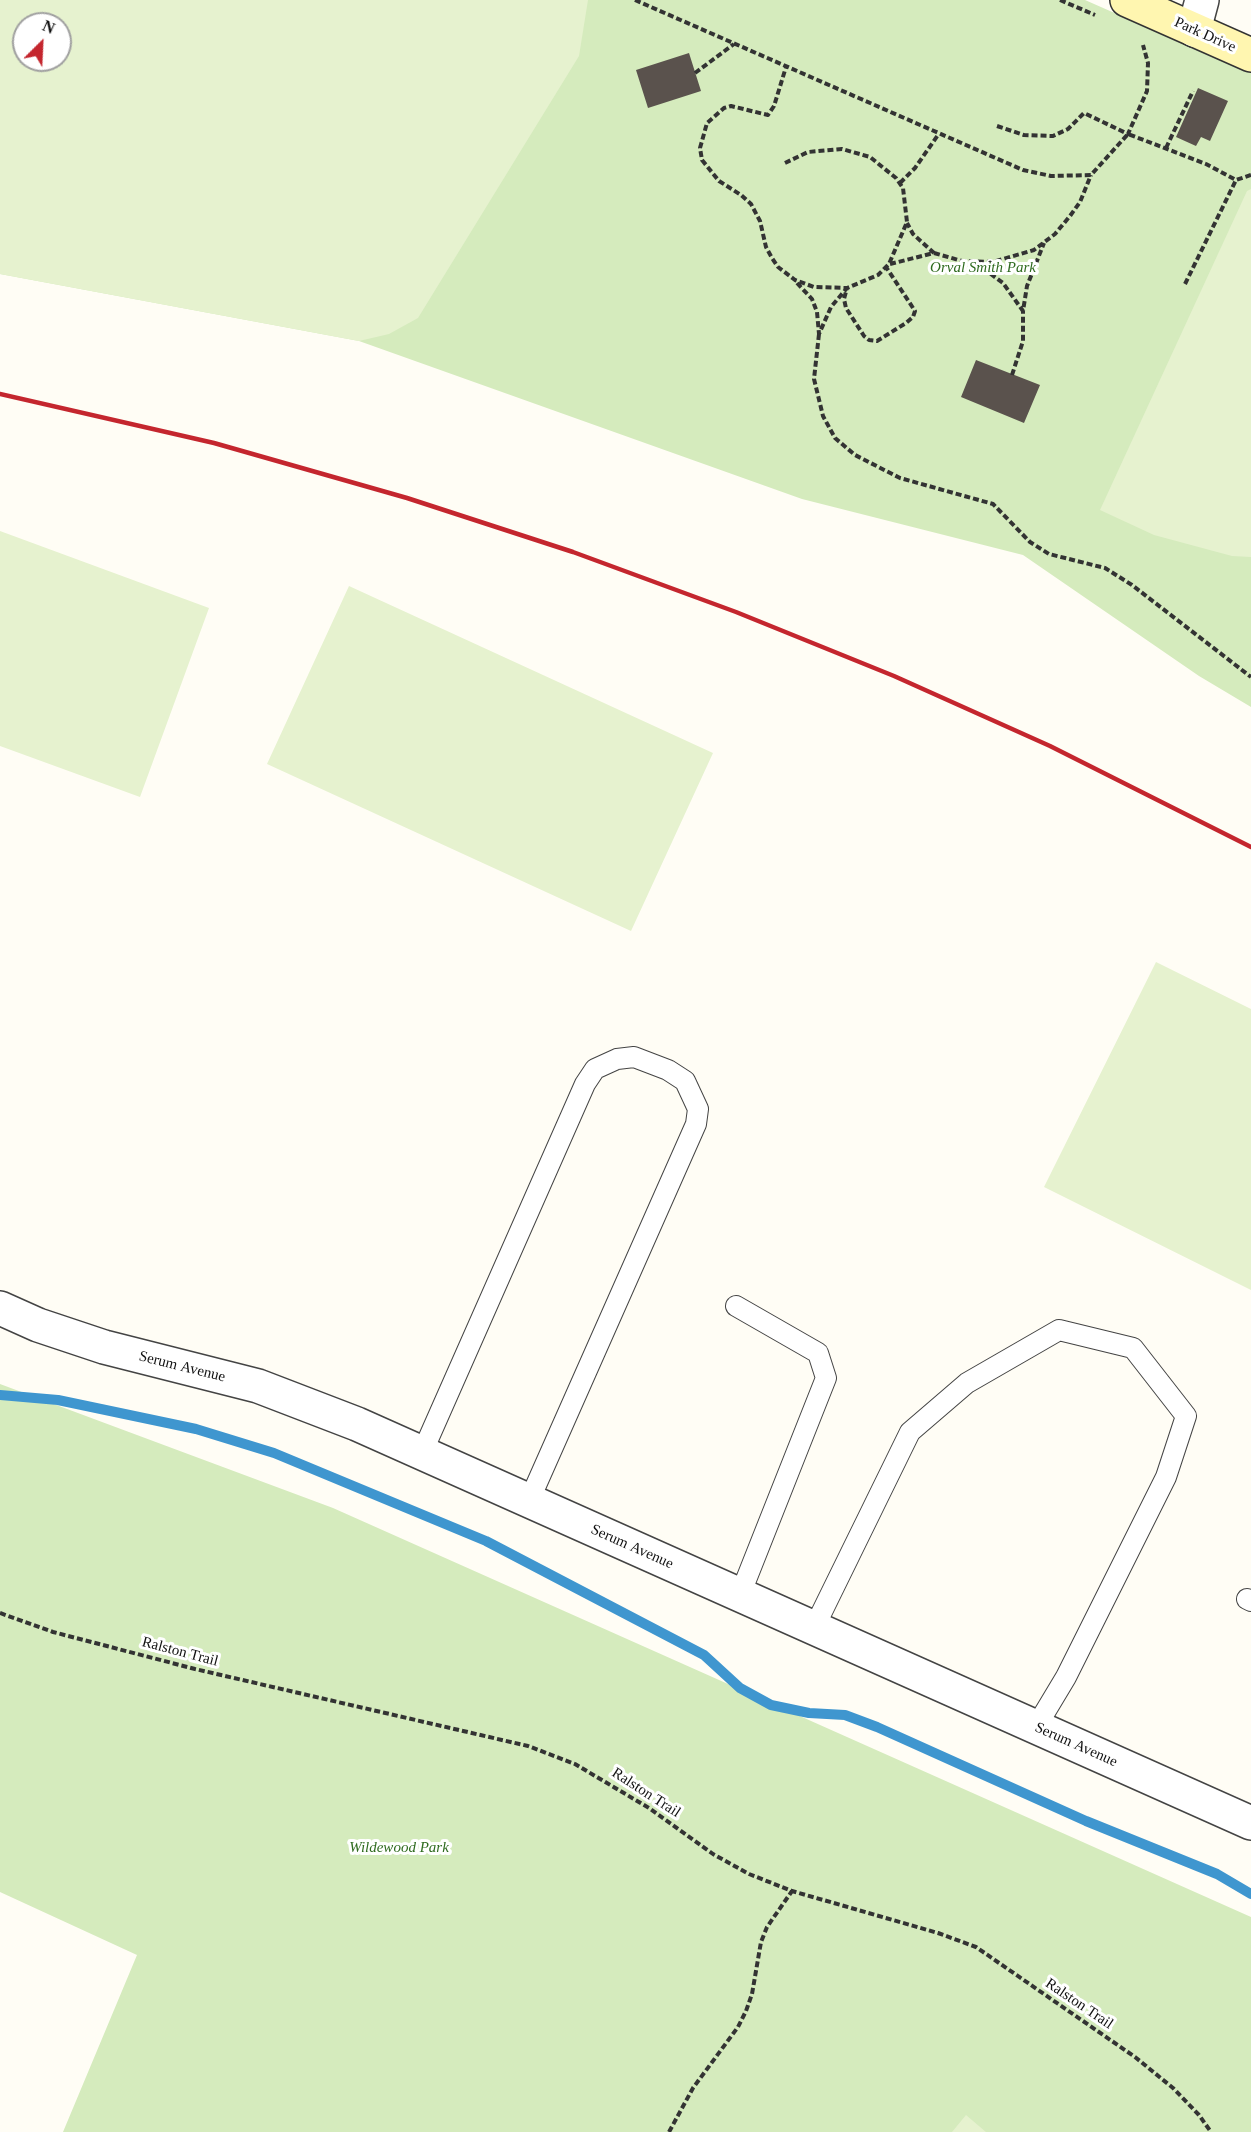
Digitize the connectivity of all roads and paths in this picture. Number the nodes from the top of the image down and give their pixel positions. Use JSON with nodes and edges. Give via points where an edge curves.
{"nodes":[{"id":1,"x":635,"y":0,"type":"edge"},
{"id":2,"x":1127,"y":0,"type":"edge"},
{"id":3,"x":1198,"y":15,"type":"edge"},
{"id":4,"x":1141,"y":36,"type":"dead end"},
{"id":5,"x":734,"y":44,"type":"junction"},
{"id":6,"x":1251,"y":55,"type":"edge"},
{"id":7,"x":786,"y":67,"type":"junction"},
{"id":8,"x":695,"y":73,"type":"dead end"},
{"id":9,"x":1193,"y":91,"type":"dead end"},
{"id":10,"x":997,"y":126,"type":"dead end"},
{"id":11,"x":1128,"y":134,"type":"junction"},
{"id":12,"x":938,"y":135,"type":"junction"},
{"id":13,"x":1166,"y":148,"type":"junction"},
{"id":14,"x":785,"y":163,"type":"dead end"},
{"id":15,"x":1091,"y":175,"type":"junction"},
{"id":16,"x":1251,"y":176,"type":"edge"},
{"id":17,"x":1236,"y":180,"type":"junction"},
{"id":18,"x":900,"y":183,"type":"junction"},
{"id":19,"x":907,"y":222,"type":"junction"},
{"id":20,"x":1045,"y":242,"type":"junction"},
{"id":21,"x":934,"y":253,"type":"junction"},
{"id":22,"x":976,"y":262,"type":"junction"},
{"id":23,"x":888,"y":266,"type":"junction"},
{"id":24,"x":795,"y":280,"type":"junction"},
{"id":25,"x":1185,"y":284,"type":"dead end"},
{"id":26,"x":847,"y":288,"type":"junction"},
{"id":27,"x":1023,"y":311,"type":"junction"},
{"id":28,"x":819,"y":334,"type":"junction"},
{"id":29,"x":1012,"y":375,"type":"dead end"},
{"id":30,"x":1251,"y":677,"type":"edge"},
{"id":31,"x":736,"y":1306,"type":"dead end"},
{"id":32,"x":0,"y":1308,"type":"edge"},
{"id":33,"x":422,"y":1453,"type":"junction"},
{"id":34,"x":530,"y":1501,"type":"junction"},
{"id":35,"x":740,"y":1595,"type":"junction"},
{"id":36,"x":0,"y":1613,"type":"edge"},
{"id":37,"x":814,"y":1628,"type":"junction"},
{"id":38,"x":1036,"y":1727,"type":"junction"},
{"id":39,"x":1251,"y":1823,"type":"edge"},
{"id":40,"x":792,"y":1891,"type":"junction"},
{"id":41,"x":669,"y":2132,"type":"edge"},
{"id":42,"x":1211,"y":2132,"type":"edge"}],
"edges":[{"from":1,"to":5,"type":"path"},
{"from":2,"to":3,"type":"street","name":"Park Drive"},
{"from":3,"to":6,"type":"street","name":"Park Drive"},
{"from":4,"to":11,"type":"path","via":[[1148,63],[1148,91]]},
{"from":5,"to":7,"type":"path"},
{"from":5,"to":8,"type":"path"},
{"from":7,"to":12,"type":"path"},
{"from":7,"to":24,"type":"path","via":[[768,115],[746,107],[724,108],[706,123],[700,148],[708,171],[751,204],[772,258]]},
{"from":9,"to":13,"type":"path"},
{"from":10,"to":11,"type":"path","via":[[1024,135],[1053,136],[1068,129],[1084,113]]},
{"from":11,"to":13,"type":"path"},
{"from":11,"to":15,"type":"path"},
{"from":12,"to":15,"type":"path","via":[[1023,170],[1051,176]]},
{"from":12,"to":18,"type":"path"},
{"from":13,"to":17,"type":"path"},
{"from":14,"to":18,"type":"path","via":[[798,155],[825,149],[857,152],[889,170]]},
{"from":15,"to":20,"type":"path","via":[[1080,202]]},
{"from":16,"to":17,"type":"path"},
{"from":17,"to":25,"type":"path"},
{"from":18,"to":19,"type":"path"},
{"from":19,"to":21,"type":"path","via":[[913,234]]},
{"from":19,"to":23,"type":"path"},
{"from":20,"to":22,"type":"path","via":[[1014,257]]},
{"from":20,"to":27,"type":"path"},
{"from":21,"to":22,"type":"path"},
{"from":21,"to":23,"type":"path"},
{"from":22,"to":27,"type":"path","via":[[1003,282]]},
{"from":23,"to":26,"type":"path","via":[[878,275]]},
{"from":23,"to":26,"type":"path","via":[[915,311],[914,317],[877,340],[864,336],[846,308]]},
{"from":24,"to":26,"type":"path","via":[[814,287]]},
{"from":24,"to":28,"type":"path","via":[[812,299]]},
{"from":26,"to":28,"type":"path","via":[[831,307]]},
{"from":27,"to":29,"type":"path","via":[[1023,341]]},
{"from":28,"to":30,"type":"path","via":[[814,379],[824,416],[835,438],[855,455],[900,478],[993,504],[1030,542],[1049,554],[1114,573]]},
{"from":31,"to":35,"type":"lane","via":[[818,1353],[826,1378]]},
{"from":32,"to":33,"type":"street","name":"Serum Avenue","via":[[104,1347],[258,1386]]},
{"from":33,"to":34,"type":"street","name":"Serum Avenue"},
{"from":33,"to":34,"type":"lane","via":[[585,1084],[595,1069],[617,1059],[634,1057],[668,1070],[685,1081],[698,1109],[696,1124]]},
{"from":34,"to":35,"type":"street","name":"Serum Avenue"},
{"from":35,"to":37,"type":"street","name":"Serum Avenue"},
{"from":36,"to":40,"type":"path","name":"Ralston Trail","via":[[53,1632],[206,1671],[528,1746],[575,1764],[649,1808],[713,1854]]},
{"from":37,"to":38,"type":"street","name":"Serum Avenue"},
{"from":37,"to":38,"type":"lane","via":[[910,1431],[968,1383],[1059,1330],[1133,1348],[1186,1416],[1166,1477],[1066,1677]]},
{"from":38,"to":39,"type":"street","name":"Serum Avenue"},
{"from":40,"to":41,"type":"path","via":[[761,1942],[752,1994],[738,2027],[693,2088]]},
{"from":40,"to":42,"type":"path","name":"Ralston Trail","via":[[976,1947],[1135,2057],[1173,2088]]}]}
